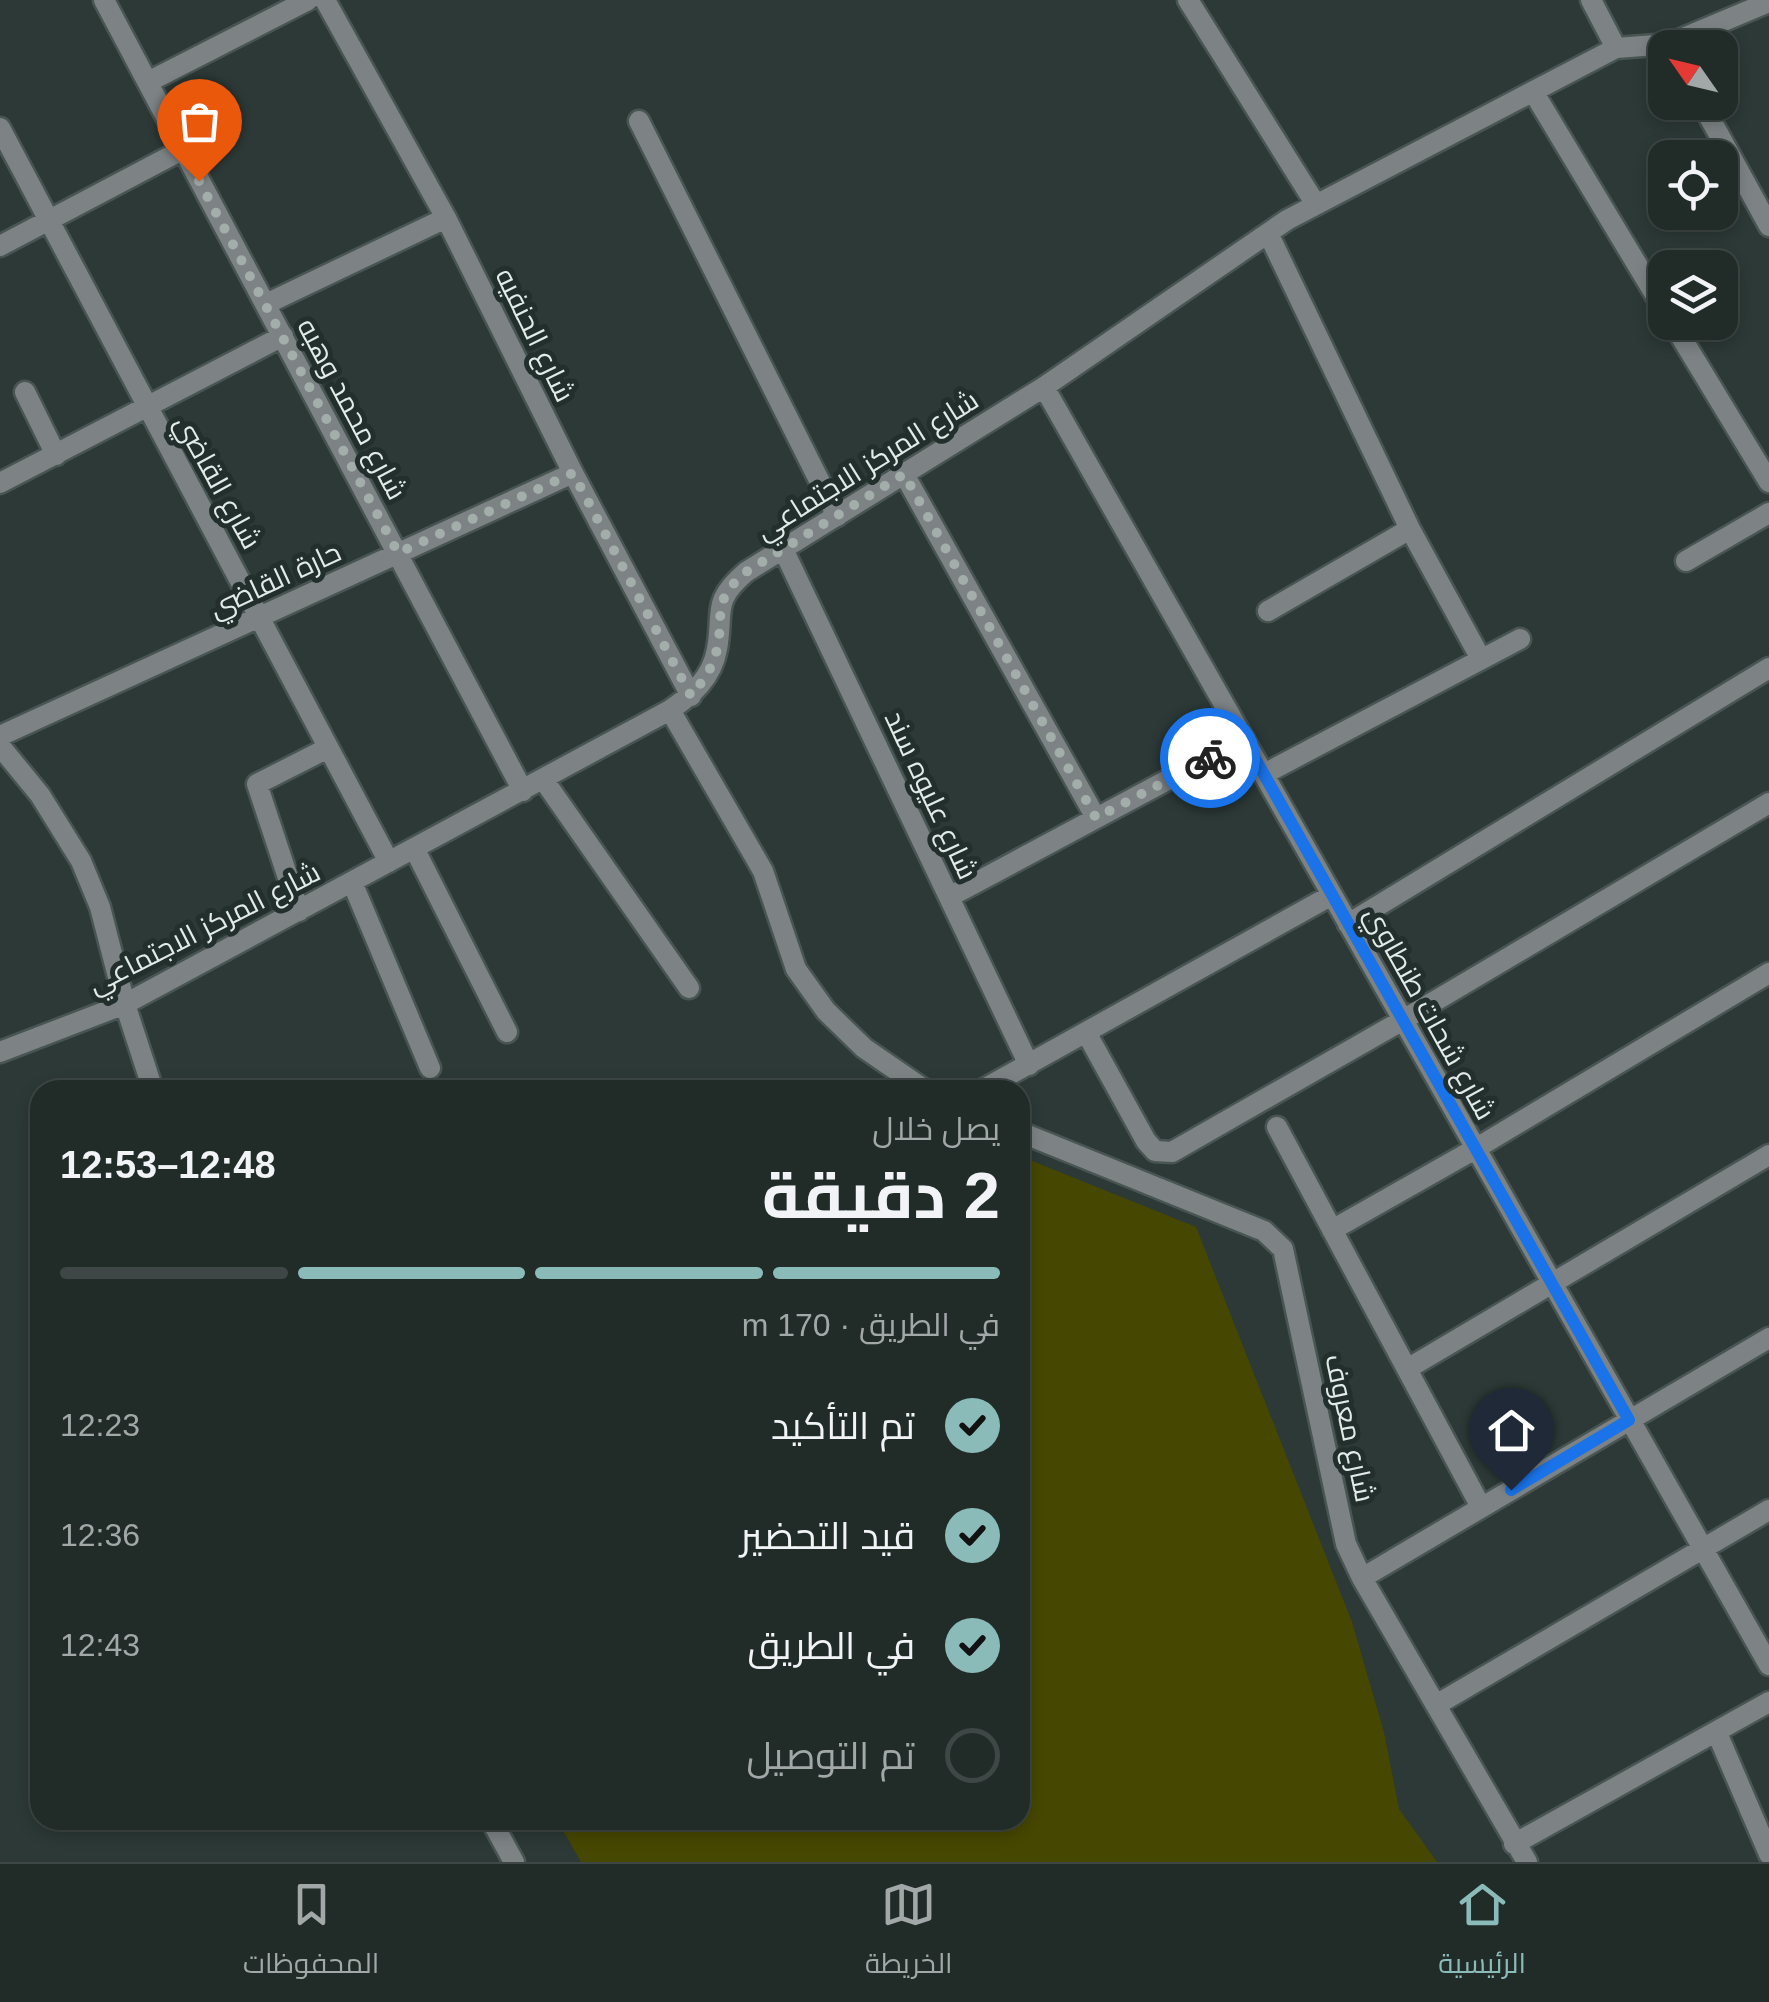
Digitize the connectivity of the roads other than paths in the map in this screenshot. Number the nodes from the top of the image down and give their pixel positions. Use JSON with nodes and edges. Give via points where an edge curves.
{"nodes":[{"id":1,"x":104,"y":0,"type":"edge"},
{"id":2,"x":308,"y":0,"type":"edge"},
{"id":3,"x":325,"y":0,"type":"edge"},
{"id":4,"x":1188,"y":0,"type":"edge"},
{"id":5,"x":1591,"y":0,"type":"edge"},
{"id":6,"x":1767,"y":2,"type":"edge"},
{"id":7,"x":1705,"y":30,"type":"edge"},
{"id":8,"x":1648,"y":47,"type":"edge"},
{"id":9,"x":1616,"y":48,"type":"junction"},
{"id":10,"x":148,"y":82,"type":"junction"},
{"id":11,"x":1534,"y":93,"type":"junction"},
{"id":12,"x":1711,"y":120,"type":"edge"},
{"id":13,"x":640,"y":122,"type":"dead end"},
{"id":14,"x":0,"y":128,"type":"edge"},
{"id":15,"x":182,"y":150,"type":"junction"},
{"id":16,"x":1316,"y":203,"type":"junction"},
{"id":17,"x":446,"y":218,"type":"junction"},
{"id":18,"x":48,"y":220,"type":"junction"},
{"id":19,"x":1769,"y":226,"type":"edge"},
{"id":20,"x":1268,"y":233,"type":"junction"},
{"id":21,"x":0,"y":246,"type":"edge"},
{"id":22,"x":1648,"y":282,"type":"edge"},
{"id":23,"x":266,"y":304,"type":"junction"},
{"id":24,"x":283,"y":336,"type":"junction"},
{"id":25,"x":1683,"y":340,"type":"edge"},
{"id":26,"x":1044,"y":387,"type":"junction"},
{"id":27,"x":25,"y":392,"type":"dead end"},
{"id":28,"x":147,"y":408,"type":"junction"},
{"id":29,"x":56,"y":455,"type":"junction"},
{"id":30,"x":573,"y":473,"type":"junction"},
{"id":31,"x":904,"y":474,"type":"junction"},
{"id":32,"x":1769,"y":482,"type":"edge"},
{"id":33,"x":0,"y":483,"type":"edge"},
{"id":34,"x":1769,"y":513,"type":"edge"},
{"id":35,"x":837,"y":516,"type":"junction"},
{"id":36,"x":1410,"y":529,"type":"junction"},
{"id":37,"x":783,"y":549,"type":"junction"},
{"id":38,"x":398,"y":553,"type":"junction"},
{"id":39,"x":1686,"y":561,"type":"dead end"},
{"id":40,"x":1268,"y":611,"type":"dead end"},
{"id":41,"x":261,"y":618,"type":"junction"},
{"id":42,"x":1520,"y":639,"type":"dead end"},
{"id":43,"x":1481,"y":659,"type":"junction"},
{"id":44,"x":1769,"y":668,"type":"edge"},
{"id":45,"x":691,"y":696,"type":"junction"},
{"id":46,"x":670,"y":710,"type":"junction"},
{"id":47,"x":0,"y":736,"type":"edge"},
{"id":48,"x":1244,"y":739,"type":"junction"},
{"id":49,"x":328,"y":748,"type":"junction"},
{"id":50,"x":4,"y":758,"type":"edge"},
{"id":51,"x":1264,"y":774,"type":"junction"},
{"id":52,"x":543,"y":779,"type":"junction"},
{"id":53,"x":523,"y":791,"type":"junction"},
{"id":54,"x":1769,"y":803,"type":"edge"},
{"id":55,"x":1096,"y":818,"type":"junction"},
{"id":56,"x":414,"y":848,"type":"junction"},
{"id":57,"x":389,"y":862,"type":"junction"},
{"id":58,"x":352,"y":882,"type":"junction"},
{"id":59,"x":1332,"y":895,"type":"junction"},
{"id":60,"x":949,"y":898,"type":"junction"},
{"id":61,"x":299,"y":911,"type":"junction"},
{"id":62,"x":1348,"y":924,"type":"junction"},
{"id":63,"x":1769,"y":973,"type":"edge"},
{"id":64,"x":689,"y":988,"type":"dead end"},
{"id":65,"x":125,"y":1004,"type":"junction"},
{"id":66,"x":1402,"y":1020,"type":"junction"},
{"id":67,"x":507,"y":1032,"type":"dead end"},
{"id":68,"x":1087,"y":1034,"type":"junction"},
{"id":69,"x":0,"y":1052,"type":"edge"},
{"id":70,"x":1029,"y":1065,"type":"junction"},
{"id":71,"x":430,"y":1068,"type":"dead end"},
{"id":72,"x":149,"y":1080,"type":"edge"},
{"id":73,"x":910,"y":1080,"type":"edge"},
{"id":74,"x":1001,"y":1080,"type":"edge"},
{"id":75,"x":1277,"y":1127,"type":"dead end"},
{"id":76,"x":1030,"y":1136,"type":"edge"},
{"id":77,"x":1476,"y":1149,"type":"junction"},
{"id":78,"x":1769,"y":1156,"type":"edge"},
{"id":79,"x":1332,"y":1230,"type":"junction"},
{"id":80,"x":1552,"y":1283,"type":"junction"},
{"id":81,"x":1769,"y":1338,"type":"edge"},
{"id":82,"x":1407,"y":1369,"type":"junction"},
{"id":83,"x":1629,"y":1420,"type":"junction"},
{"id":84,"x":1482,"y":1508,"type":"junction"},
{"id":85,"x":1769,"y":1510,"type":"edge"},
{"id":86,"x":1702,"y":1549,"type":"junction"},
{"id":87,"x":1362,"y":1578,"type":"junction"},
{"id":88,"x":1769,"y":1666,"type":"edge"},
{"id":89,"x":1769,"y":1702,"type":"edge"},
{"id":90,"x":1436,"y":1705,"type":"junction"},
{"id":91,"x":1717,"y":1733,"type":"junction"},
{"id":92,"x":496,"y":1830,"type":"edge"},
{"id":93,"x":1514,"y":1844,"type":"junction"},
{"id":94,"x":1769,"y":1854,"type":"edge"},
{"id":95,"x":514,"y":1862,"type":"edge"},
{"id":96,"x":1527,"y":1862,"type":"edge"}],
"edges":[{"from":1,"to":10,"type":"street","name":"شارع محمد وهبه"},
{"from":2,"to":10,"type":"street"},
{"from":3,"to":17,"type":"street","name":"شارع الحنفيه"},
{"from":4,"to":16,"type":"street"},
{"from":5,"to":9,"type":"street"},
{"from":6,"to":7,"type":"street","name":"شارع المركز الاجتماعي"},
{"from":8,"to":9,"type":"street","name":"شارع المركز الاجتماعي"},
{"from":9,"to":11,"type":"street","name":"شارع المركز الاجتماعي"},
{"from":10,"to":15,"type":"street","name":"شارع محمد وهبه"},
{"from":11,"to":16,"type":"street","name":"شارع المركز الاجتماعي"},
{"from":11,"to":22,"type":"street"},
{"from":12,"to":19,"type":"street"},
{"from":13,"to":35,"type":"street"},
{"from":14,"to":18,"type":"street","name":"شارع القاضي"},
{"from":15,"to":18,"type":"street"},
{"from":15,"to":23,"type":"street","name":"شارع محمد وهبه"},
{"from":16,"to":20,"type":"street","name":"شارع المركز الاجتماعي"},
{"from":17,"to":23,"type":"street"},
{"from":17,"to":30,"type":"street","name":"شارع الحنفيه"},
{"from":18,"to":21,"type":"street"},
{"from":18,"to":28,"type":"street","name":"شارع القاضي"},
{"from":20,"to":26,"type":"street","name":"شارع المركز الاجتماعي"},
{"from":20,"to":36,"type":"street"},
{"from":23,"to":24,"type":"street","name":"شارع محمد وهبه"},
{"from":24,"to":28,"type":"street"},
{"from":24,"to":38,"type":"street","name":"شارع محمد وهبه"},
{"from":25,"to":32,"type":"street"},
{"from":26,"to":31,"type":"street","name":"شارع المركز الاجتماعي"},
{"from":26,"to":48,"type":"street","name":"شارع شحات طنطاوي"},
{"from":27,"to":29,"type":"street"},
{"from":28,"to":29,"type":"street"},
{"from":28,"to":41,"type":"street","name":"شارع القاضي"},
{"from":29,"to":33,"type":"street"},
{"from":30,"to":38,"type":"street","name":"حارة القاضي"},
{"from":30,"to":45,"type":"street","name":"شارع الحنفيه"},
{"from":31,"to":35,"type":"street","name":"شارع المركز الاجتماعي"},
{"from":31,"to":55,"type":"street"},
{"from":34,"to":39,"type":"street"},
{"from":35,"to":37,"type":"street","name":"شارع المركز الاجتماعي"},
{"from":36,"to":40,"type":"street"},
{"from":36,"to":43,"type":"street"},
{"from":37,"to":45,"type":"street","name":"شارع المركز الاجتماعي","via":[[731,584],[722,601],[717,650]]},
{"from":37,"to":60,"type":"street","name":"شارع عليوه سند"},
{"from":38,"to":41,"type":"street","name":"حارة القاضي"},
{"from":38,"to":53,"type":"street","name":"شارع محمد وهبه"},
{"from":41,"to":47,"type":"street","name":"حارة القاضي"},
{"from":41,"to":49,"type":"street","name":"شارع القاضي"},
{"from":42,"to":43,"type":"street"},
{"from":43,"to":51,"type":"street"},
{"from":44,"to":62,"type":"street"},
{"from":45,"to":46,"type":"street","name":"شارع المركز الاجتماعي"},
{"from":46,"to":52,"type":"street","name":"شارع المركز الاجتماعي"},
{"from":46,"to":73,"type":"street","via":[[763,871],[796,969],[864,1048]]},
{"from":48,"to":51,"type":"street","name":"شارع شحات طنطاوي"},
{"from":48,"to":55,"type":"street"},
{"from":49,"to":57,"type":"street","name":"شارع القاضي"},
{"from":49,"to":61,"type":"street","via":[[257,784]]},
{"from":50,"to":65,"type":"street","via":[[40,795],[81,861]]},
{"from":51,"to":59,"type":"street","name":"شارع شحات طنطاوي"},
{"from":52,"to":53,"type":"street","name":"شارع المركز الاجتماعي"},
{"from":52,"to":64,"type":"street"},
{"from":53,"to":56,"type":"street","name":"شارع المركز الاجتماعي"},
{"from":54,"to":66,"type":"street"},
{"from":55,"to":60,"type":"street"},
{"from":56,"to":57,"type":"street","name":"شارع المركز الاجتماعي"},
{"from":56,"to":67,"type":"street"},
{"from":57,"to":58,"type":"street","name":"شارع المركز الاجتماعي"},
{"from":58,"to":61,"type":"street","name":"شارع المركز الاجتماعي"},
{"from":58,"to":71,"type":"street"},
{"from":59,"to":62,"type":"street","name":"شارع شحات طنطاوي"},
{"from":59,"to":68,"type":"street"},
{"from":60,"to":70,"type":"street","name":"شارع عليوه سند"},
{"from":61,"to":65,"type":"street","name":"شارع المركز الاجتماعي"},
{"from":62,"to":66,"type":"street","name":"شارع شحات طنطاوي"},
{"from":63,"to":77,"type":"street"},
{"from":65,"to":69,"type":"street","name":"شارع المركز الاجتماعي"},
{"from":65,"to":72,"type":"street"},
{"from":66,"to":68,"type":"street","via":[[1172,1152],[1156,1151],[1146,1140]]},
{"from":66,"to":77,"type":"street","name":"شارع شحات طنطاوي"},
{"from":68,"to":70,"type":"street"},
{"from":70,"to":74,"type":"street"},
{"from":75,"to":79,"type":"street"},
{"from":76,"to":87,"type":"street","name":"شارع معروف","via":[[1264,1231],[1284,1249],[1346,1544]]},
{"from":77,"to":79,"type":"street"},
{"from":77,"to":80,"type":"street","name":"شارع شحات طنطاوي"},
{"from":78,"to":80,"type":"street"},
{"from":79,"to":82,"type":"street"},
{"from":80,"to":82,"type":"street"},
{"from":80,"to":83,"type":"street","name":"شارع شحات طنطاوي"},
{"from":81,"to":83,"type":"street"},
{"from":82,"to":84,"type":"street"},
{"from":83,"to":84,"type":"street"},
{"from":83,"to":86,"type":"street","name":"شارع شحات طنطاوي"},
{"from":84,"to":87,"type":"street"},
{"from":85,"to":86,"type":"street"},
{"from":86,"to":88,"type":"street","name":"شارع شحات طنطاوي"},
{"from":86,"to":90,"type":"street"},
{"from":87,"to":90,"type":"street","name":"شارع معروف"},
{"from":89,"to":91,"type":"street"},
{"from":90,"to":93,"type":"street","name":"شارع معروف"},
{"from":91,"to":93,"type":"street"},
{"from":91,"to":94,"type":"street"},
{"from":92,"to":95,"type":"street"},
{"from":93,"to":96,"type":"street","name":"شارع معروف"}]}
